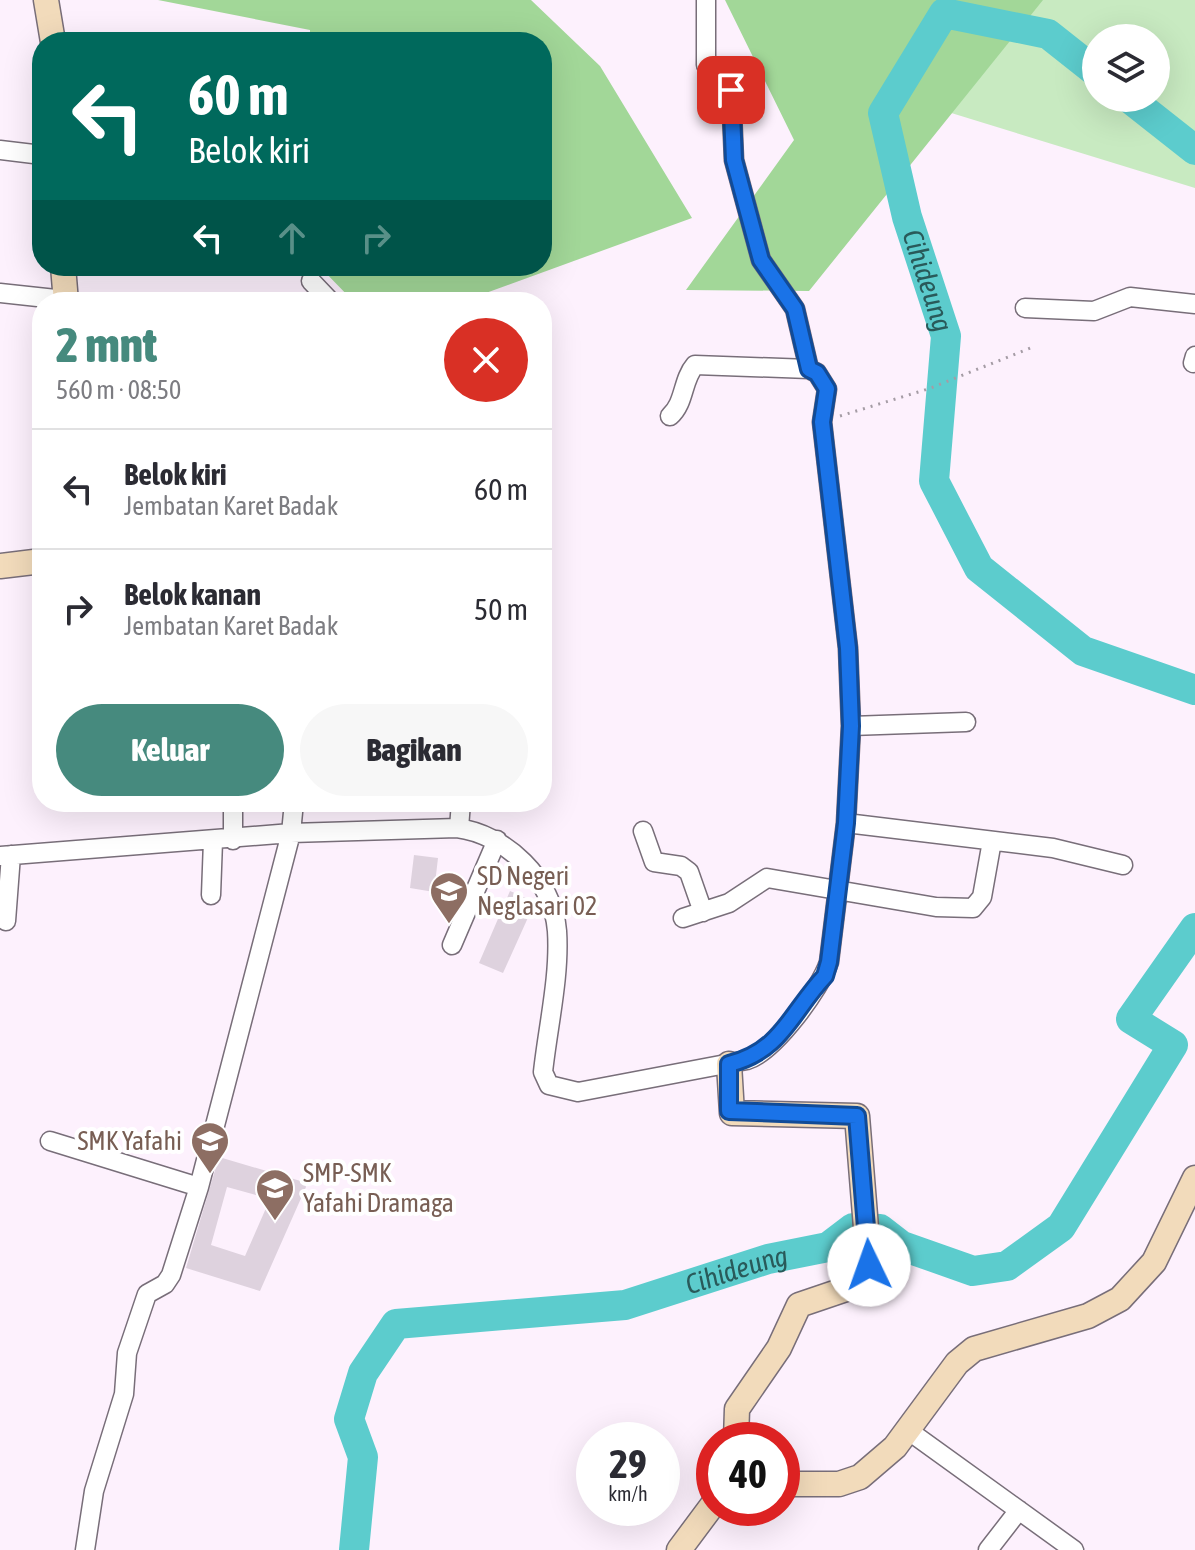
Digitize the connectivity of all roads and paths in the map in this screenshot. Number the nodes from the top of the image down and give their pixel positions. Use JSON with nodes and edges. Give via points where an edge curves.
{"nodes":[{"id":1,"x":46,"y":0,"type":"edge"},
{"id":2,"x":706,"y":0,"type":"edge"},
{"id":3,"x":51,"y":32,"type":"edge"},
{"id":4,"x":0,"y":150,"type":"edge"},
{"id":5,"x":32,"y":154,"type":"edge"},
{"id":6,"x":311,"y":281,"type":"dead end"},
{"id":7,"x":321,"y":292,"type":"edge"},
{"id":8,"x":0,"y":293,"type":"edge"},
{"id":9,"x":32,"y":297,"type":"edge"},
{"id":10,"x":1195,"y":304,"type":"edge"},
{"id":11,"x":1025,"y":308,"type":"dead end"},
{"id":12,"x":1033,"y":347,"type":"dead end"},
{"id":13,"x":809,"y":369,"type":"junction"},
{"id":14,"x":670,"y":416,"type":"dead end"},
{"id":15,"x":822,"y":422,"type":"junction"},
{"id":16,"x":32,"y":562,"type":"edge"},
{"id":17,"x":0,"y":566,"type":"edge"},
{"id":18,"x":966,"y":722,"type":"dead end"},
{"id":19,"x":851,"y":726,"type":"junction"},
{"id":20,"x":233,"y":812,"type":"edge"},
{"id":21,"x":293,"y":812,"type":"edge"},
{"id":22,"x":460,"y":812,"type":"edge"},
{"id":23,"x":846,"y":823,"type":"junction"},
{"id":24,"x":459,"y":828,"type":"junction"},
{"id":25,"x":643,"y":831,"type":"dead end"},
{"id":26,"x":291,"y":833,"type":"junction"},
{"id":27,"x":233,"y":840,"type":"junction"},
{"id":28,"x":497,"y":840,"type":"junction"},
{"id":29,"x":213,"y":841,"type":"junction"},
{"id":30,"x":992,"y":841,"type":"junction"},
{"id":31,"x":5,"y":856,"type":"edge"},
{"id":32,"x":1123,"y":865,"type":"dead end"},
{"id":33,"x":837,"y":891,"type":"junction"},
{"id":34,"x":211,"y":895,"type":"dead end"},
{"id":35,"x":703,"y":912,"type":"junction"},
{"id":36,"x":683,"y":918,"type":"dead end"},
{"id":37,"x":6,"y":921,"type":"dead end"},
{"id":38,"x":452,"y":945,"type":"dead end"},
{"id":39,"x":729,"y":1064,"type":"junction"},
{"id":40,"x":50,"y":1141,"type":"dead end"},
{"id":41,"x":1195,"y":1178,"type":"edge"},
{"id":42,"x":199,"y":1187,"type":"junction"},
{"id":43,"x":737,"y":1422,"type":"edge"},
{"id":44,"x":909,"y":1431,"type":"junction"},
{"id":45,"x":800,"y":1483,"type":"edge"},
{"id":46,"x":1019,"y":1510,"type":"junction"},
{"id":47,"x":696,"y":1524,"type":"edge"},
{"id":48,"x":85,"y":1550,"type":"edge"},
{"id":49,"x":679,"y":1550,"type":"edge"},
{"id":50,"x":988,"y":1550,"type":"edge"},
{"id":51,"x":1074,"y":1550,"type":"edge"}],
"edges":[{"from":1,"to":3,"type":"street"},
{"from":2,"to":13,"type":"street","via":[[706,65],[731,90],[734,160],[761,260],[795,309]]},
{"from":4,"to":5,"type":"street"},
{"from":6,"to":7,"type":"street"},
{"from":8,"to":9,"type":"street"},
{"from":10,"to":11,"type":"street","via":[[1130,297],[1094,311]]},
{"from":12,"to":15,"type":"path","via":[[928,389]]},
{"from":13,"to":14,"type":"street","via":[[695,365]]},
{"from":13,"to":15,"type":"street","via":[[827,389]]},
{"from":15,"to":19,"type":"street","via":[[848,648]]},
{"from":16,"to":17,"type":"street"},
{"from":18,"to":19,"type":"street"},
{"from":19,"to":23,"type":"street"},
{"from":20,"to":27,"type":"street"},
{"from":21,"to":26,"type":"street"},
{"from":22,"to":24,"type":"street"},
{"from":23,"to":30,"type":"street"},
{"from":23,"to":33,"type":"street"},
{"from":24,"to":26,"type":"street"},
{"from":24,"to":28,"type":"street"},
{"from":25,"to":35,"type":"street","via":[[654,862],[689,872]]},
{"from":26,"to":27,"type":"street"},
{"from":26,"to":42,"type":"street"},
{"from":27,"to":29,"type":"street"},
{"from":28,"to":38,"type":"street"},
{"from":28,"to":39,"type":"street","via":[[526,866],[555,917],[557,947],[543,1072],[549,1085],[578,1092]]},
{"from":29,"to":31,"type":"street"},
{"from":29,"to":34,"type":"street"},
{"from":30,"to":32,"type":"street","via":[[1053,848]]},
{"from":30,"to":33,"type":"street","via":[[982,897],[973,908]]},
{"from":31,"to":37,"type":"street"},
{"from":33,"to":35,"type":"street","via":[[767,878],[729,903]]},
{"from":33,"to":39,"type":"street","via":[[825,976],[768,1047],[756,1057]]},
{"from":35,"to":36,"type":"street"},
{"from":39,"to":43,"type":"street","via":[[732,1113],[857,1116],[869,1265],[858,1285],[799,1305],[779,1348],[737,1409]]},
{"from":40,"to":42,"type":"street"},
{"from":41,"to":44,"type":"street","via":[[1154,1262],[1132,1289],[1088,1316],[974,1349],[957,1363]]},
{"from":42,"to":48,"type":"street","via":[[171,1275],[147,1294],[127,1353],[124,1394],[94,1491]]},
{"from":44,"to":45,"type":"street","via":[[881,1461],[848,1482]]},
{"from":44,"to":46,"type":"street"},
{"from":46,"to":50,"type":"street"},
{"from":46,"to":51,"type":"street"},
{"from":47,"to":49,"type":"street"}]}
